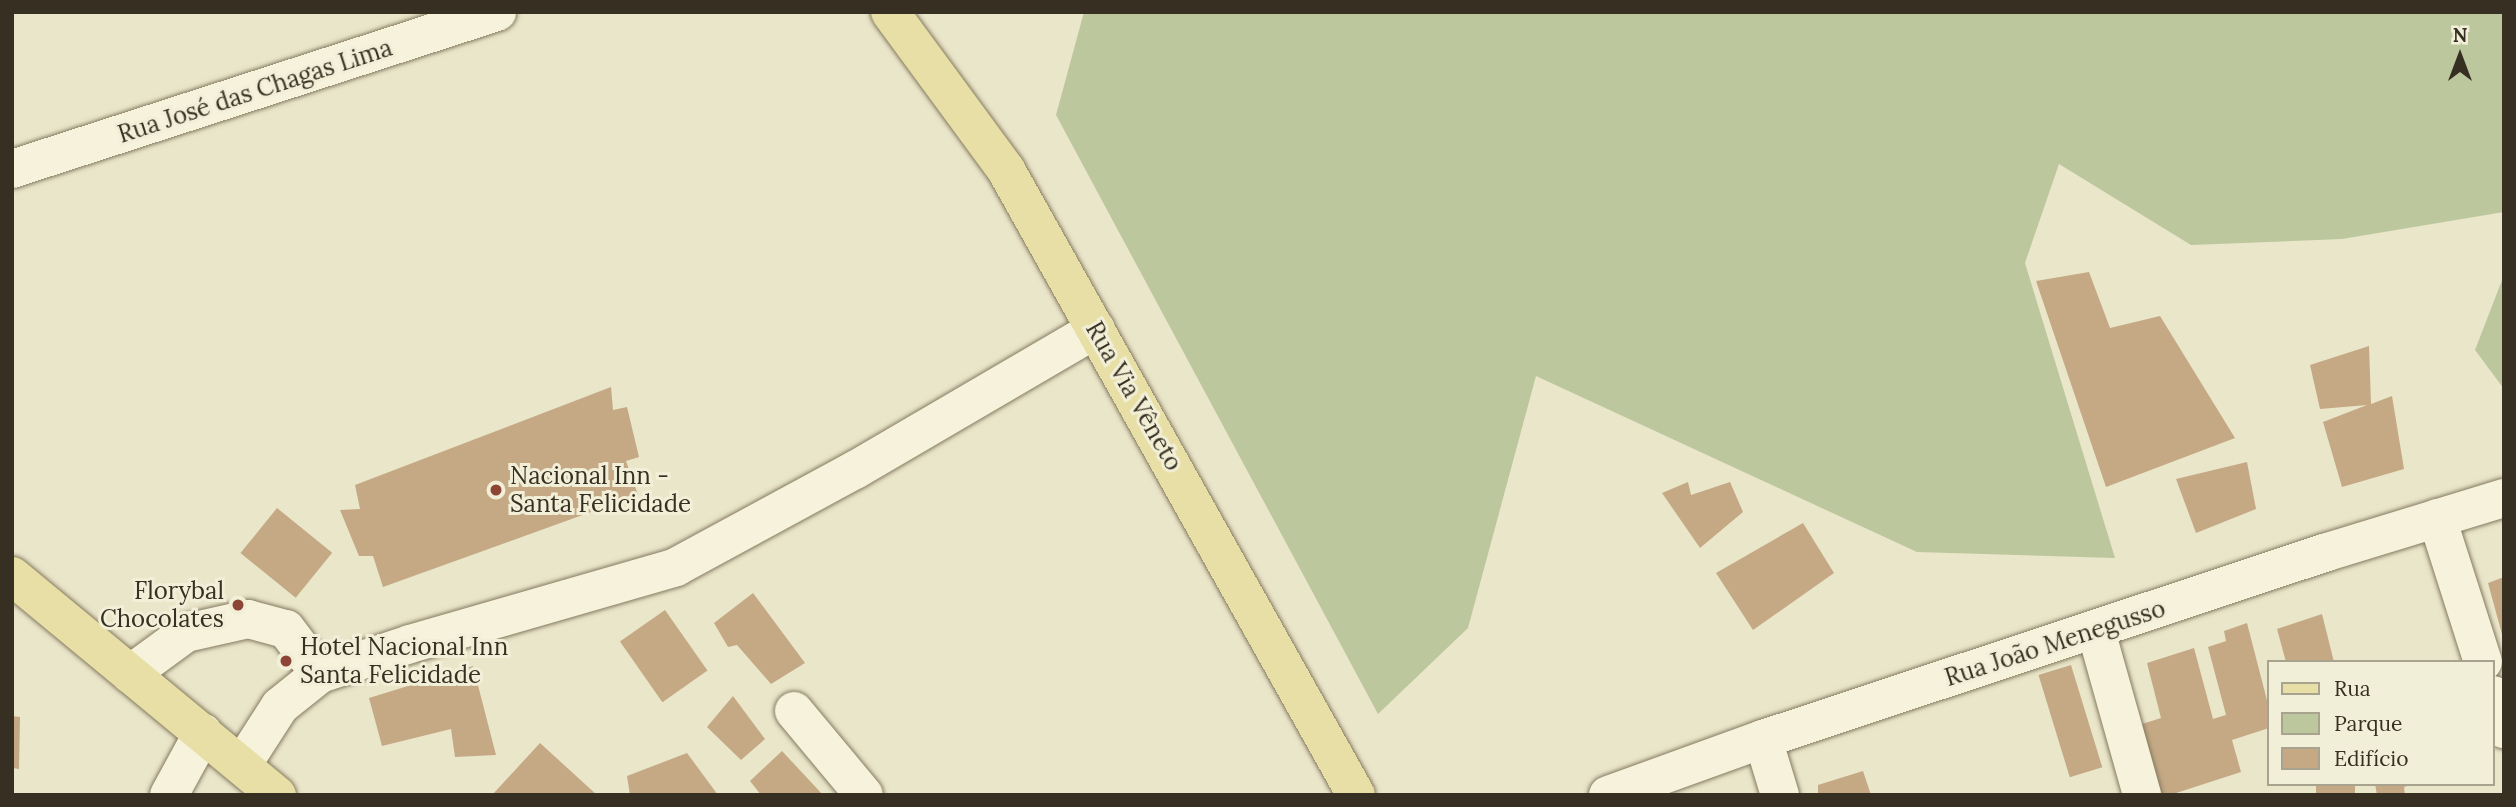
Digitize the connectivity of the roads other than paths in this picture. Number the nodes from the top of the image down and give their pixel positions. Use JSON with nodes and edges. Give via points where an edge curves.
{"nodes":[{"id":1,"x":497,"y":12,"type":"edge"},
{"id":2,"x":890,"y":12,"type":"edge"},
{"id":3,"x":12,"y":169,"type":"edge"},
{"id":4,"x":1096,"y":329,"type":"junction"},
{"id":5,"x":2504,"y":498,"type":"edge"},
{"id":6,"x":2437,"y":518,"type":"junction"},
{"id":7,"x":12,"y":576,"type":"edge"},
{"id":8,"x":2096,"y":631,"type":"junction"},
{"id":9,"x":2482,"y":660,"type":"edge"},
{"id":10,"x":131,"y":674,"type":"junction"},
{"id":11,"x":320,"y":674,"type":"junction"},
{"id":12,"x":2495,"y":701,"type":"edge"},
{"id":13,"x":794,"y":711,"type":"dead end"},
{"id":14,"x":2504,"y":729,"type":"edge"},
{"id":15,"x":203,"y":733,"type":"junction"},
{"id":16,"x":1763,"y":739,"type":"junction"},
{"id":17,"x":242,"y":765,"type":"junction"},
{"id":18,"x":169,"y":795,"type":"edge"},
{"id":19,"x":277,"y":795,"type":"edge"},
{"id":20,"x":864,"y":795,"type":"edge"},
{"id":21,"x":1356,"y":795,"type":"edge"},
{"id":22,"x":1608,"y":795,"type":"edge"},
{"id":23,"x":1780,"y":795,"type":"edge"},
{"id":24,"x":2142,"y":795,"type":"edge"}],
"edges":[{"from":1,"to":3,"type":"street","name":"Rua José das Chagas Lima"},
{"from":2,"to":4,"type":"main road","name":"Rua Via Vêneto","via":[[1006,170]]},
{"from":4,"to":11,"type":"street","via":[[855,470],[676,567]]},
{"from":4,"to":21,"type":"main road","name":"Rua Via Vêneto"},
{"from":5,"to":6,"type":"street","name":"Rua João Menegusso"},
{"from":6,"to":8,"type":"street","name":"Rua João Menegusso"},
{"from":6,"to":9,"type":"street"},
{"from":7,"to":10,"type":"main road"},
{"from":8,"to":16,"type":"street","name":"Rua João Menegusso"},
{"from":8,"to":24,"type":"street"},
{"from":10,"to":11,"type":"street","via":[[186,633],[248,619],[286,629]]},
{"from":10,"to":15,"type":"main road"},
{"from":11,"to":17,"type":"street","via":[[280,706]]},
{"from":12,"to":14,"type":"street"},
{"from":13,"to":20,"type":"street"},
{"from":15,"to":17,"type":"main road"},
{"from":15,"to":18,"type":"street"},
{"from":16,"to":22,"type":"street","name":"Rua João Menegusso"},
{"from":16,"to":23,"type":"street"},
{"from":17,"to":19,"type":"main road"}]}
